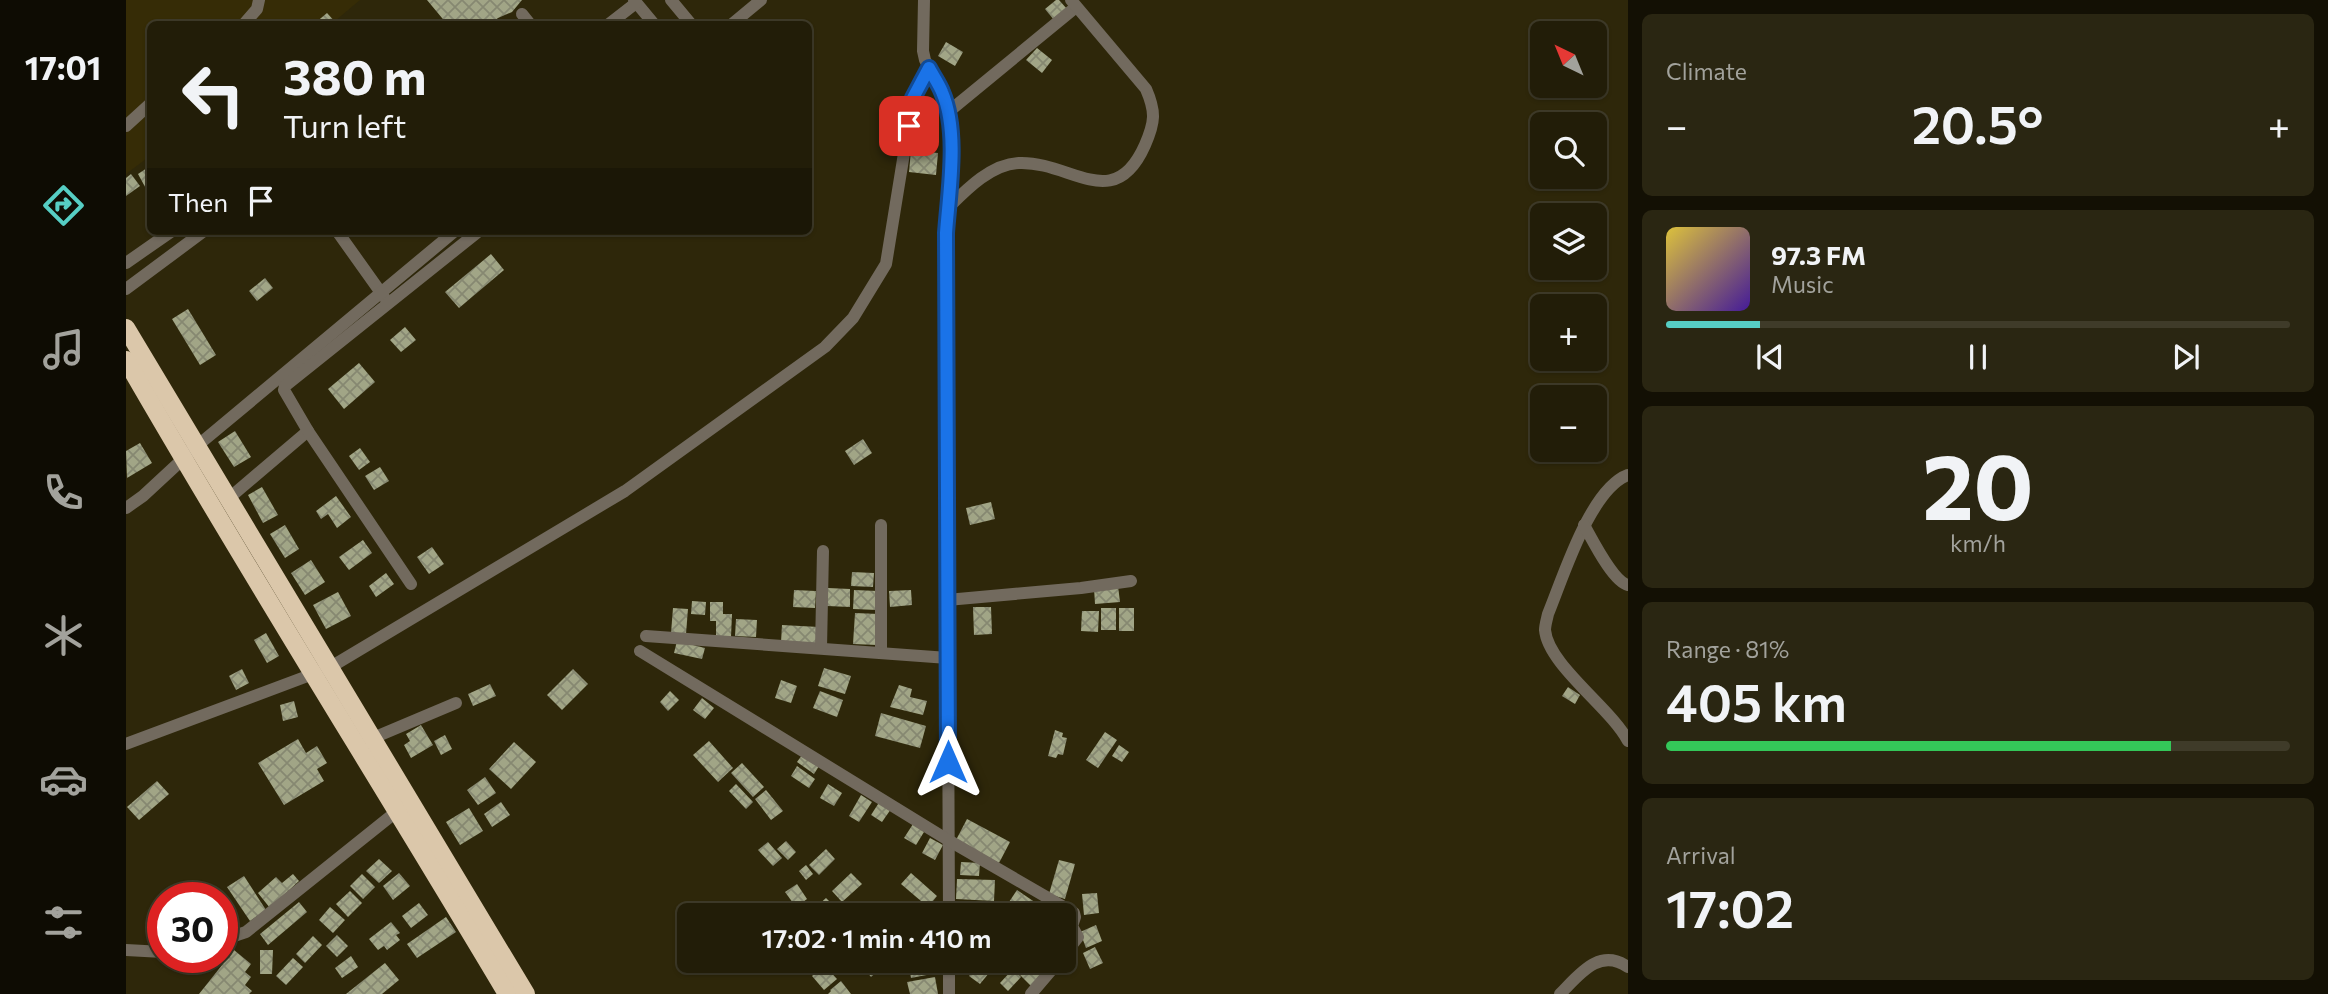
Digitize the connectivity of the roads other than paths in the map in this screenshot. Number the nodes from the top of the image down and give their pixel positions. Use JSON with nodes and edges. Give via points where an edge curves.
{"nodes":[{"id":1,"x":259,"y":0,"type":"edge"},
{"id":2,"x":671,"y":0,"type":"edge"},
{"id":3,"x":761,"y":0,"type":"edge"},
{"id":4,"x":924,"y":0,"type":"edge"},
{"id":5,"x":635,"y":1,"type":"edge"},
{"id":6,"x":1074,"y":4,"type":"edge"},
{"id":7,"x":522,"y":13,"type":"dead end"},
{"id":8,"x":247,"y":21,"type":"edge"},
{"id":9,"x":528,"y":21,"type":"edge"},
{"id":10,"x":612,"y":21,"type":"edge"},
{"id":11,"x":652,"y":21,"type":"edge"},
{"id":12,"x":688,"y":21,"type":"edge"},
{"id":13,"x":736,"y":21,"type":"edge"},
{"id":14,"x":929,"y":68,"type":"junction"},
{"id":15,"x":147,"y":107,"type":"edge"},
{"id":16,"x":947,"y":113,"type":"junction"},
{"id":17,"x":126,"y":126,"type":"edge"},
{"id":18,"x":948,"y":208,"type":"junction"},
{"id":19,"x":166,"y":235,"type":"edge"},
{"id":20,"x":199,"y":235,"type":"edge"},
{"id":21,"x":340,"y":235,"type":"edge"},
{"id":22,"x":451,"y":235,"type":"edge"},
{"id":23,"x":473,"y":235,"type":"edge"},
{"id":24,"x":126,"y":263,"type":"edge"},
{"id":25,"x":126,"y":289,"type":"edge"},
{"id":26,"x":384,"y":298,"type":"junction"},
{"id":27,"x":126,"y":328,"type":"edge"},
{"id":28,"x":126,"y":360,"type":"edge"},
{"id":29,"x":308,"y":431,"type":"junction"},
{"id":30,"x":197,"y":446,"type":"junction"},
{"id":31,"x":184,"y":461,"type":"junction"},
{"id":32,"x":1628,"y":475,"type":"edge"},
{"id":33,"x":228,"y":499,"type":"junction"},
{"id":34,"x":126,"y":508,"type":"edge"},
{"id":35,"x":1584,"y":524,"type":"junction"},
{"id":36,"x":881,"y":525,"type":"dead end"},
{"id":37,"x":823,"y":551,"type":"dead end"},
{"id":38,"x":266,"y":580,"type":"junction"},
{"id":39,"x":1131,"y":580,"type":"dead end"},
{"id":40,"x":411,"y":584,"type":"dead end"},
{"id":41,"x":1628,"y":585,"type":"edge"},
{"id":42,"x":947,"y":600,"type":"junction"},
{"id":43,"x":646,"y":636,"type":"dead end"},
{"id":44,"x":821,"y":648,"type":"junction"},
{"id":45,"x":640,"y":651,"type":"dead end"},
{"id":46,"x":881,"y":653,"type":"junction"},
{"id":47,"x":947,"y":658,"type":"junction"},
{"id":48,"x":321,"y":672,"type":"junction"},
{"id":49,"x":456,"y":703,"type":"dead end"},
{"id":50,"x":373,"y":738,"type":"junction"},
{"id":51,"x":1628,"y":741,"type":"edge"},
{"id":52,"x":126,"y":744,"type":"edge"},
{"id":53,"x":404,"y":806,"type":"junction"},
{"id":54,"x":948,"y":840,"type":"junction"},
{"id":55,"x":949,"y":903,"type":"edge"},
{"id":56,"x":1056,"y":903,"type":"edge"},
{"id":57,"x":238,"y":935,"type":"edge"},
{"id":58,"x":126,"y":950,"type":"edge"},
{"id":59,"x":147,"y":951,"type":"edge"},
{"id":60,"x":1628,"y":967,"type":"edge"},
{"id":61,"x":949,"y":973,"type":"edge"},
{"id":62,"x":1049,"y":973,"type":"edge"},
{"id":63,"x":507,"y":994,"type":"edge"},
{"id":64,"x":526,"y":994,"type":"edge"},
{"id":65,"x":949,"y":994,"type":"edge"},
{"id":66,"x":1031,"y":994,"type":"edge"},
{"id":67,"x":1560,"y":994,"type":"edge"}],
"edges":[{"from":1,"to":8,"type":"street"},
{"from":2,"to":12,"type":"street"},
{"from":3,"to":13,"type":"street"},
{"from":4,"to":14,"type":"street","via":[[922,38]]},
{"from":5,"to":10,"type":"street"},
{"from":5,"to":11,"type":"street"},
{"from":6,"to":16,"type":"street"},
{"from":6,"to":18,"type":"street","via":[[1146,89],[1155,110],[1138,161],[1118,179],[1101,182],[1018,163],[974,183]]},
{"from":7,"to":9,"type":"street"},
{"from":14,"to":16,"type":"street","via":[[943,93]]},
{"from":14,"to":48,"type":"street","via":[[913,98],[886,264],[835,338],[625,491]]},
{"from":15,"to":17,"type":"street"},
{"from":16,"to":18,"type":"street"},
{"from":18,"to":42,"type":"street"},
{"from":19,"to":24,"type":"street"},
{"from":20,"to":25,"type":"street"},
{"from":21,"to":26,"type":"street"},
{"from":22,"to":26,"type":"street"},
{"from":23,"to":26,"type":"street"},
{"from":26,"to":29,"type":"street","via":[[285,386]]},
{"from":26,"to":30,"type":"street"},
{"from":27,"to":30,"type":"highway"},
{"from":28,"to":31,"type":"highway"},
{"from":29,"to":33,"type":"street"},
{"from":29,"to":40,"type":"street"},
{"from":30,"to":31,"type":"street"},
{"from":30,"to":33,"type":"highway"},
{"from":31,"to":34,"type":"street"},
{"from":31,"to":38,"type":"highway"},
{"from":32,"to":35,"type":"street","via":[[1604,496]]},
{"from":33,"to":38,"type":"highway"},
{"from":35,"to":41,"type":"street","via":[[1615,575]]},
{"from":35,"to":51,"type":"street","via":[[1545,629],[1564,666]]},
{"from":36,"to":46,"type":"street"},
{"from":37,"to":44,"type":"street"},
{"from":38,"to":48,"type":"highway"},
{"from":39,"to":42,"type":"street"},
{"from":42,"to":47,"type":"street"},
{"from":43,"to":44,"type":"street"},
{"from":44,"to":46,"type":"street"},
{"from":45,"to":54,"type":"street"},
{"from":46,"to":47,"type":"street"},
{"from":47,"to":54,"type":"street"},
{"from":48,"to":50,"type":"highway"},
{"from":48,"to":52,"type":"street"},
{"from":48,"to":53,"type":"highway"},
{"from":49,"to":50,"type":"street"},
{"from":50,"to":53,"type":"highway"},
{"from":53,"to":57,"type":"street"},
{"from":53,"to":63,"type":"highway"},
{"from":53,"to":64,"type":"highway"},
{"from":54,"to":55,"type":"street"},
{"from":54,"to":56,"type":"street"},
{"from":58,"to":59,"type":"street"},
{"from":60,"to":67,"type":"street","via":[[1598,960]]},
{"from":61,"to":65,"type":"street"},
{"from":62,"to":66,"type":"street"}]}
